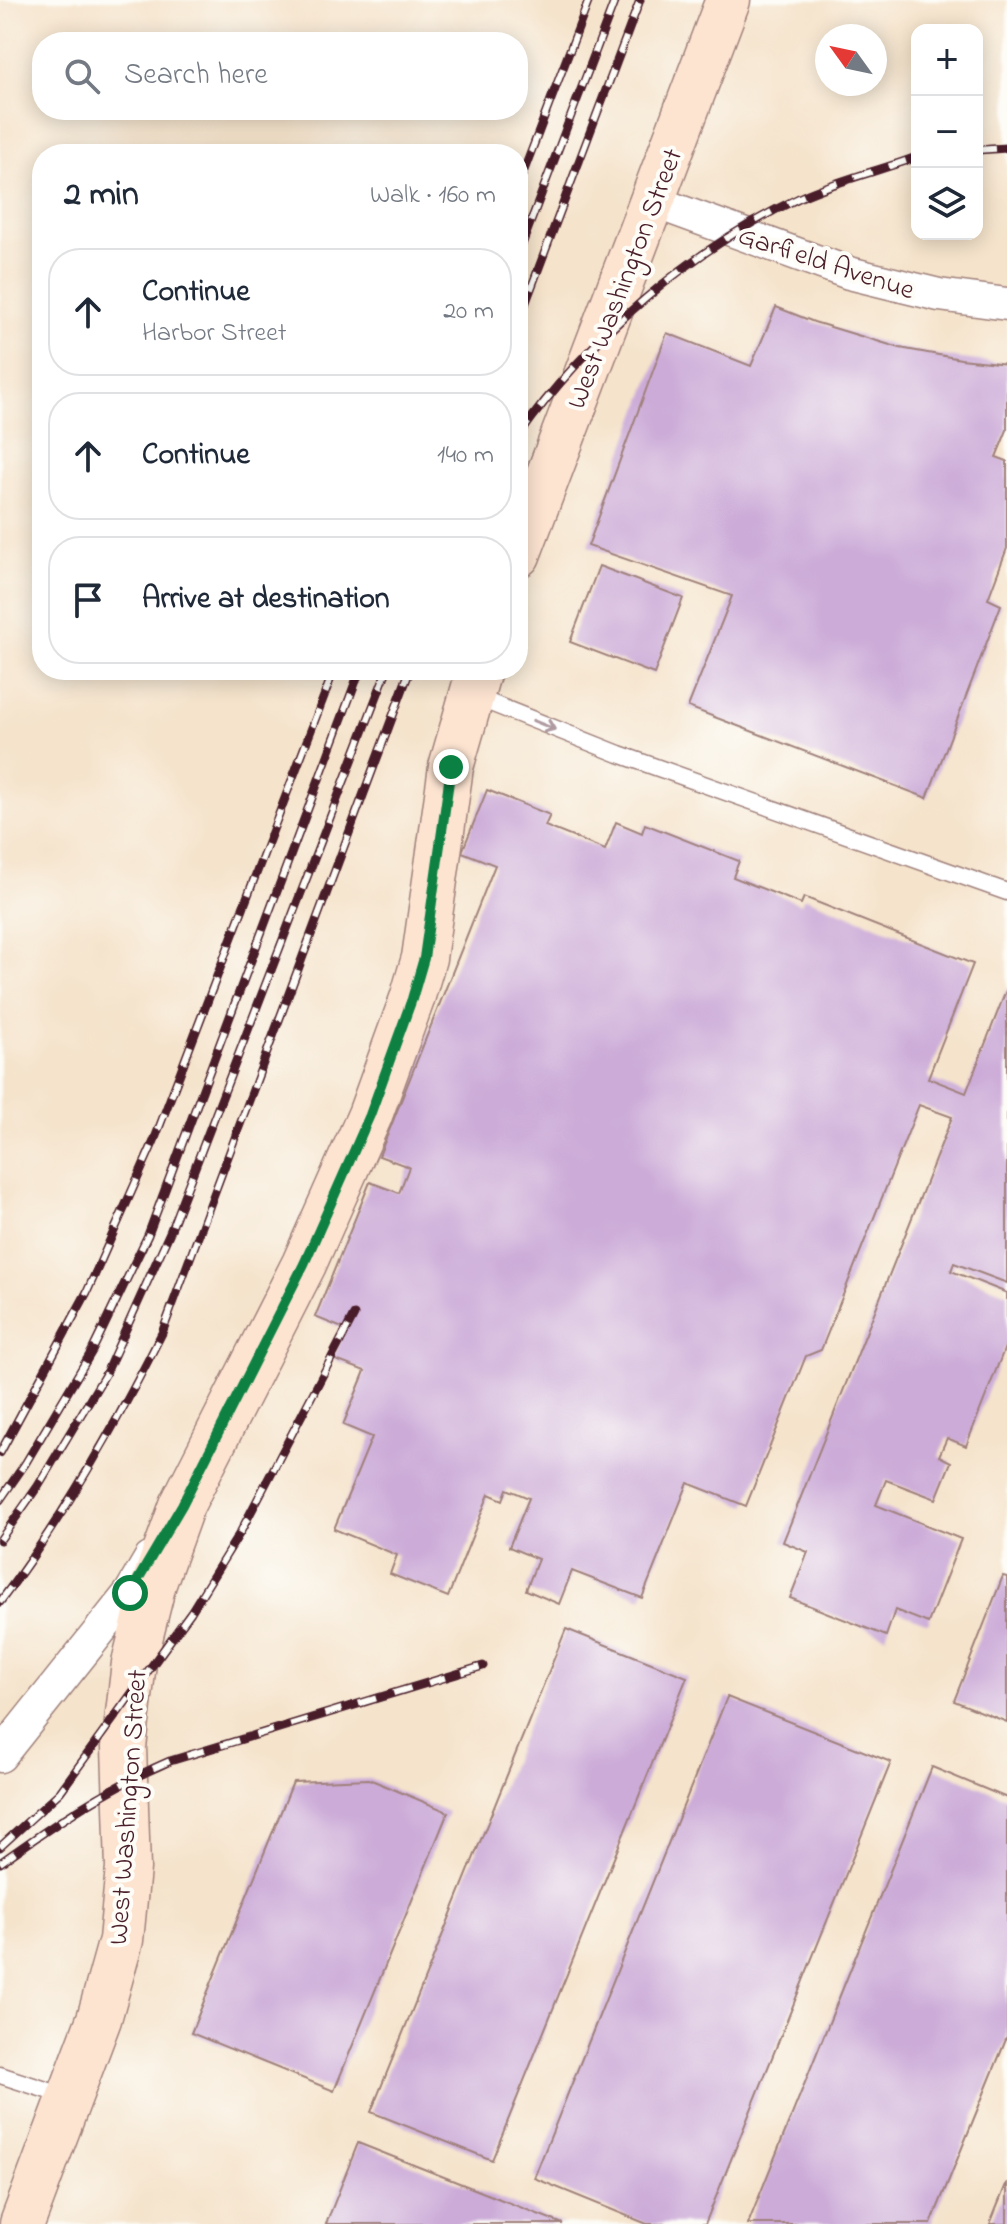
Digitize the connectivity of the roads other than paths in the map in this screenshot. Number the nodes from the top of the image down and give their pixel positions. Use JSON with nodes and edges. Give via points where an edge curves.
{"nodes":[{"id":1,"x":728,"y":0,"type":"edge"},
{"id":2,"x":652,"y":201,"type":"junction"},
{"id":3,"x":1007,"y":304,"type":"edge"},
{"id":4,"x":528,"y":529,"type":"edge"},
{"id":5,"x":475,"y":683,"type":"edge"},
{"id":6,"x":1007,"y":892,"type":"edge"},
{"id":7,"x":182,"y":1505,"type":"junction"},
{"id":8,"x":0,"y":1756,"type":"edge"},
{"id":9,"x":0,"y":2075,"type":"edge"},
{"id":10,"x":70,"y":2097,"type":"junction"},
{"id":11,"x":22,"y":2224,"type":"edge"}],
"edges":[{"from":1,"to":2,"type":"street","name":"West Washington Street"},
{"from":2,"to":3,"type":"street","name":"Garfield Avenue","via":[[849,273],[939,295]]},
{"from":2,"to":4,"type":"street","name":"West Washington Street"},
{"from":5,"to":6,"type":"lane","one_way":true,"via":[[619,754]]},
{"from":5,"to":7,"type":"street","name":"West Washington Street","via":[[451,767],[424,958],[407,1013],[370,1115],[304,1264]]},
{"from":7,"to":8,"type":"street","via":[[130,1593]]},
{"from":7,"to":10,"type":"street","name":"West Washington Street","via":[[154,1583],[134,1663],[124,1747],[128,1868],[121,1940]]},
{"from":9,"to":10,"type":"lane"},
{"from":10,"to":11,"type":"street","name":"West Washington Street"}]}
